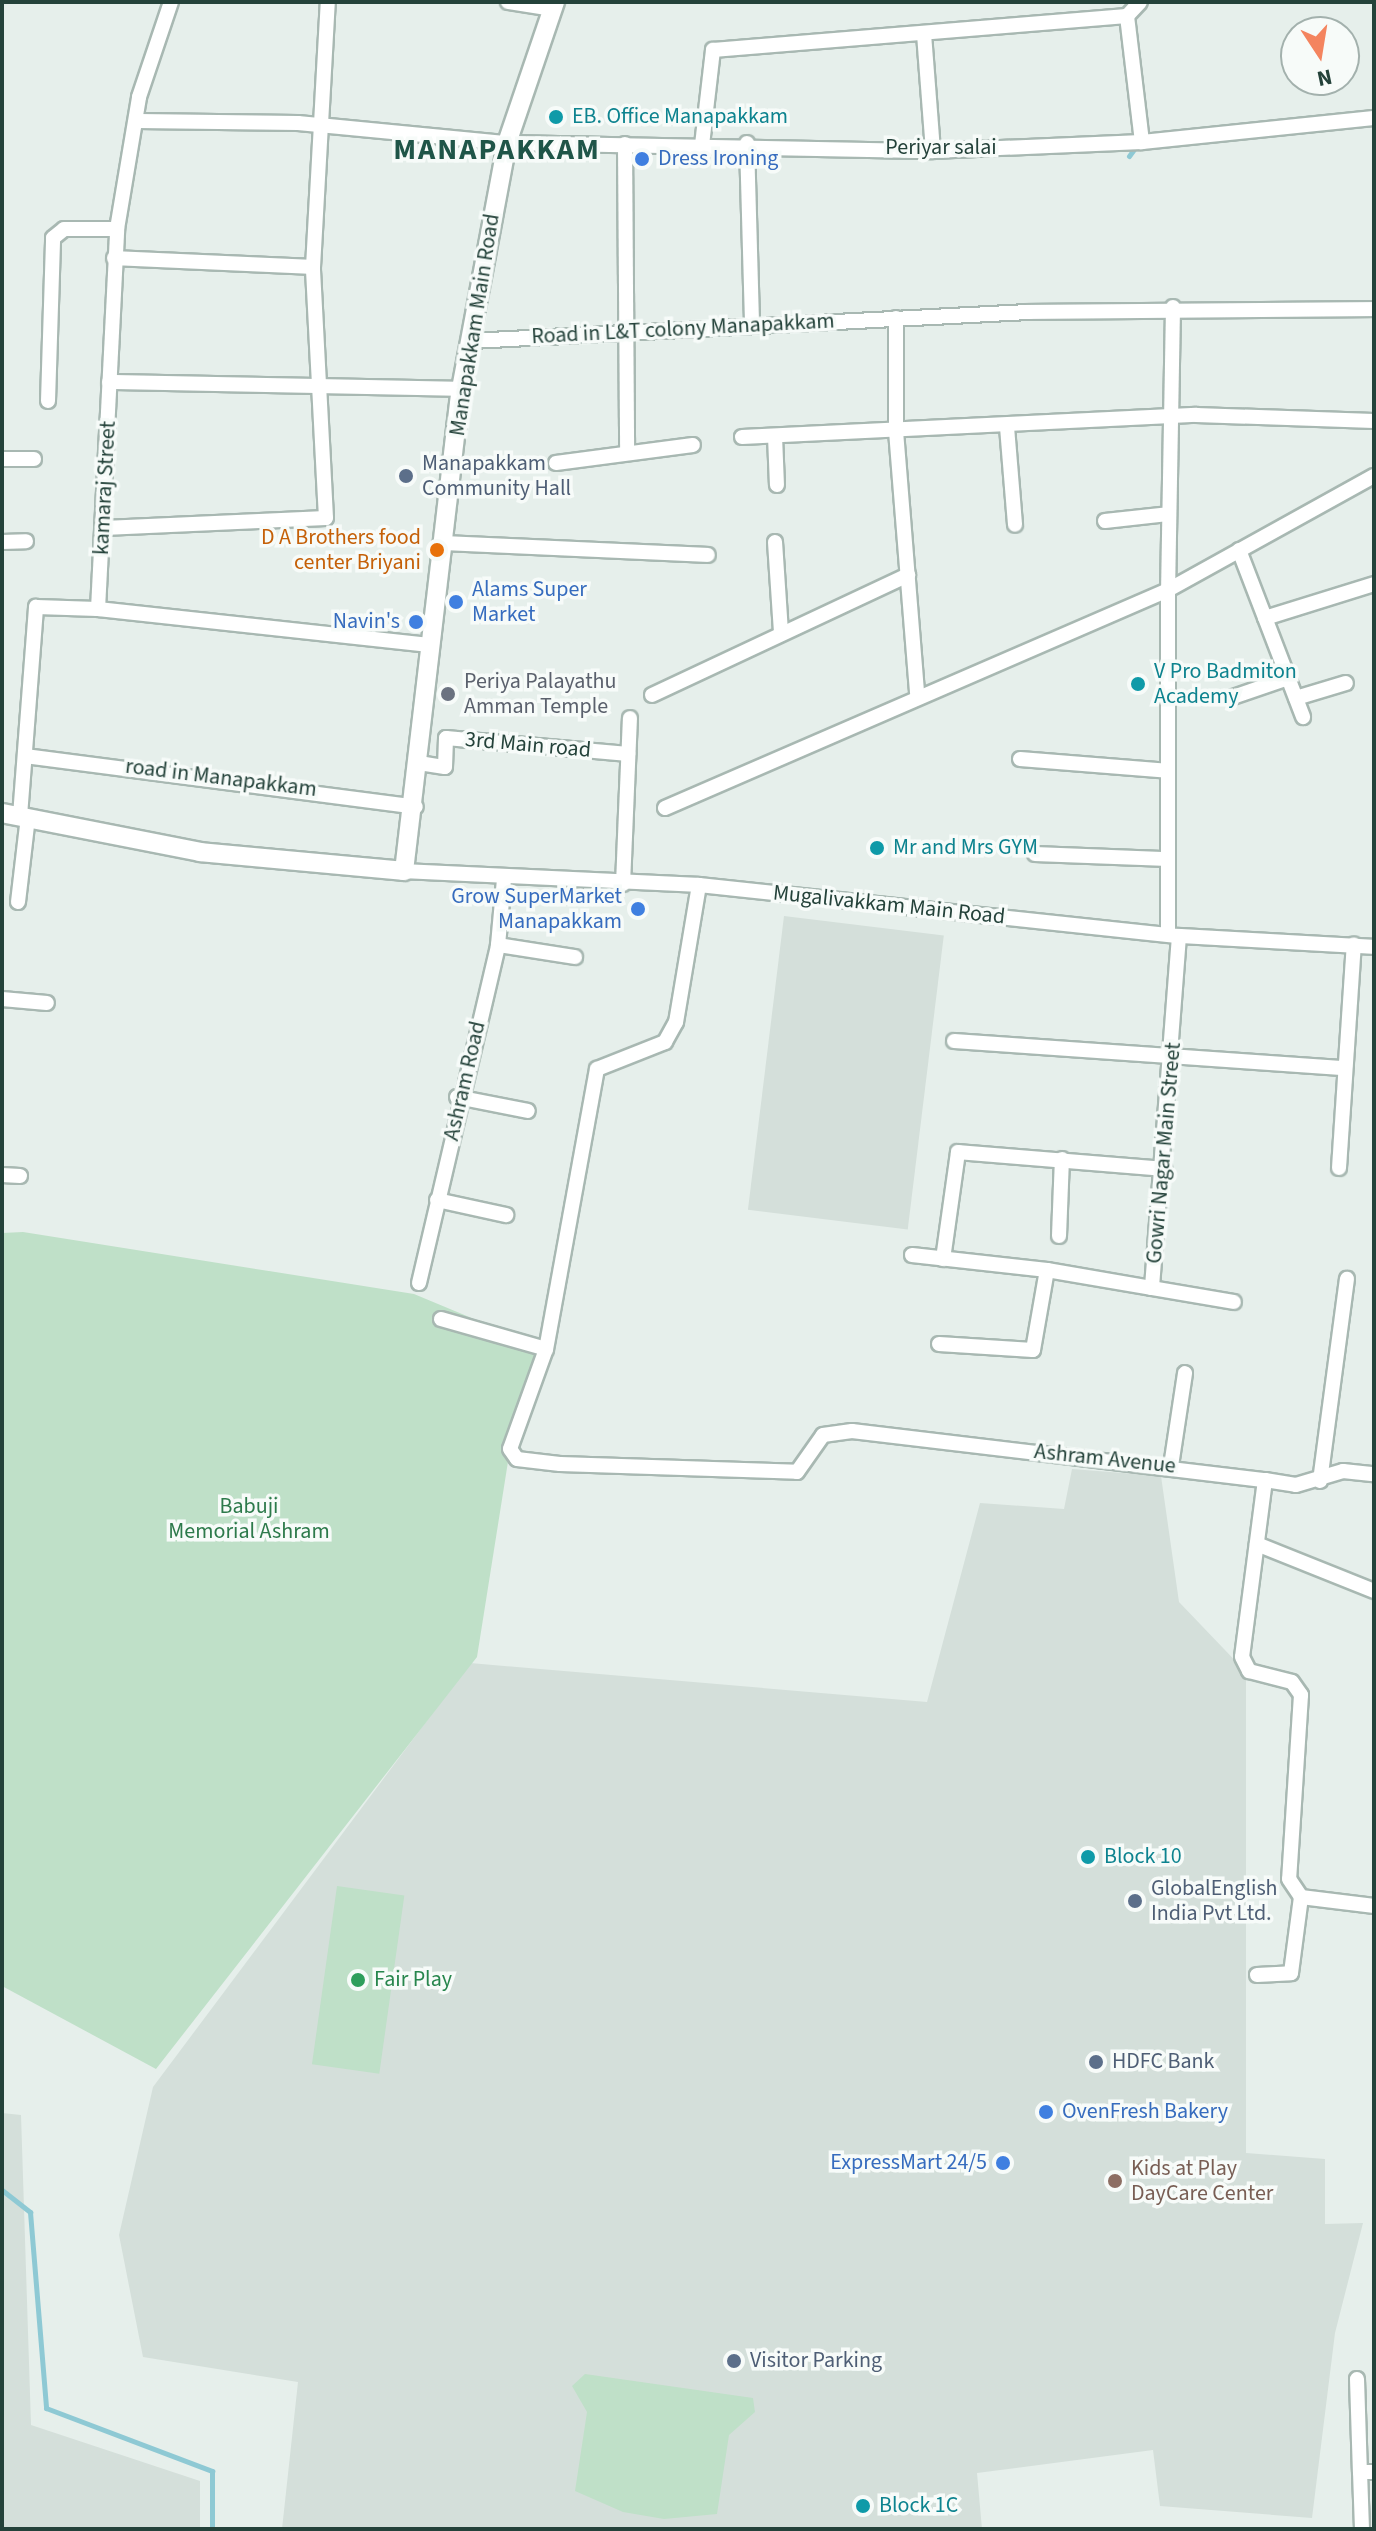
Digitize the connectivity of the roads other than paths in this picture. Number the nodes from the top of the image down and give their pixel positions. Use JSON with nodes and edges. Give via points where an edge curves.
{"nodes":[{"id":1,"x":171,"y":2,"type":"edge"},
{"id":2,"x":328,"y":2,"type":"edge"},
{"id":3,"x":508,"y":2,"type":"edge"},
{"id":4,"x":1140,"y":2,"type":"edge"},
{"id":5,"x":553,"y":6,"type":"edge"},
{"id":6,"x":1127,"y":16,"type":"junction"},
{"id":7,"x":924,"y":34,"type":"junction"},
{"id":8,"x":1374,"y":118,"type":"edge"},
{"id":9,"x":138,"y":121,"type":"junction"},
{"id":10,"x":323,"y":125,"type":"junction"},
{"id":11,"x":1142,"y":142,"type":"junction"},
{"id":12,"x":507,"y":143,"type":"junction"},
{"id":13,"x":747,"y":143,"type":"junction"},
{"id":14,"x":625,"y":144,"type":"junction"},
{"id":15,"x":702,"y":145,"type":"junction"},
{"id":16,"x":933,"y":151,"type":"junction"},
{"id":17,"x":117,"y":229,"type":"junction"},
{"id":18,"x":114,"y":258,"type":"junction"},
{"id":19,"x":313,"y":267,"type":"junction"},
{"id":20,"x":1173,"y":307,"type":"junction"},
{"id":21,"x":1374,"y":309,"type":"edge"},
{"id":22,"x":896,"y":318,"type":"junction"},
{"id":23,"x":752,"y":323,"type":"junction"},
{"id":24,"x":627,"y":332,"type":"junction"},
{"id":25,"x":471,"y":341,"type":"junction"},
{"id":26,"x":109,"y":382,"type":"junction"},
{"id":27,"x":321,"y":388,"type":"junction"},
{"id":28,"x":461,"y":389,"type":"junction"},
{"id":29,"x":48,"y":401,"type":"dead end"},
{"id":30,"x":1171,"y":417,"type":"junction"},
{"id":31,"x":1374,"y":421,"type":"edge"},
{"id":32,"x":1007,"y":427,"type":"junction"},
{"id":33,"x":896,"y":431,"type":"junction"},
{"id":34,"x":775,"y":436,"type":"junction"},
{"id":35,"x":742,"y":437,"type":"dead end"},
{"id":36,"x":693,"y":445,"type":"dead end"},
{"id":37,"x":627,"y":452,"type":"junction"},
{"id":38,"x":2,"y":459,"type":"edge"},
{"id":39,"x":34,"y":459,"type":"dead end"},
{"id":40,"x":556,"y":463,"type":"dead end"},
{"id":41,"x":1374,"y":476,"type":"edge"},
{"id":42,"x":777,"y":485,"type":"dead end"},
{"id":43,"x":1168,"y":514,"type":"junction"},
{"id":44,"x":1105,"y":521,"type":"dead end"},
{"id":45,"x":1015,"y":525,"type":"dead end"},
{"id":46,"x":104,"y":528,"type":"junction"},
{"id":47,"x":26,"y":541,"type":"dead end"},
{"id":48,"x":2,"y":542,"type":"edge"},
{"id":49,"x":775,"y":542,"type":"dead end"},
{"id":50,"x":445,"y":543,"type":"junction"},
{"id":51,"x":1239,"y":550,"type":"junction"},
{"id":52,"x":708,"y":555,"type":"dead end"},
{"id":53,"x":908,"y":575,"type":"junction"},
{"id":54,"x":1374,"y":584,"type":"edge"},
{"id":55,"x":1168,"y":590,"type":"junction"},
{"id":56,"x":98,"y":609,"type":"junction"},
{"id":57,"x":1265,"y":618,"type":"junction"},
{"id":58,"x":781,"y":633,"type":"junction"},
{"id":59,"x":427,"y":645,"type":"junction"},
{"id":60,"x":1288,"y":678,"type":"junction"},
{"id":61,"x":1346,"y":683,"type":"dead end"},
{"id":62,"x":917,"y":694,"type":"junction"},
{"id":63,"x":652,"y":695,"type":"dead end"},
{"id":64,"x":1233,"y":697,"type":"dead end"},
{"id":65,"x":1296,"y":698,"type":"junction"},
{"id":66,"x":1303,"y":717,"type":"dead end"},
{"id":67,"x":630,"y":718,"type":"dead end"},
{"id":68,"x":628,"y":754,"type":"junction"},
{"id":69,"x":25,"y":756,"type":"junction"},
{"id":70,"x":1020,"y":759,"type":"dead end"},
{"id":71,"x":419,"y":763,"type":"junction"},
{"id":72,"x":1168,"y":771,"type":"junction"},
{"id":73,"x":416,"y":807,"type":"junction"},
{"id":74,"x":665,"y":808,"type":"dead end"},
{"id":75,"x":17,"y":816,"type":"edge"},
{"id":76,"x":1035,"y":854,"type":"dead end"},
{"id":77,"x":1168,"y":859,"type":"junction"},
{"id":78,"x":404,"y":871,"type":"junction"},
{"id":79,"x":504,"y":879,"type":"junction"},
{"id":80,"x":623,"y":884,"type":"junction"},
{"id":81,"x":699,"y":885,"type":"junction"},
{"id":82,"x":18,"y":902,"type":"dead end"},
{"id":83,"x":1174,"y":935,"type":"junction"},
{"id":84,"x":498,"y":945,"type":"junction"},
{"id":85,"x":1354,"y":945,"type":"junction"},
{"id":86,"x":1374,"y":947,"type":"edge"},
{"id":87,"x":575,"y":957,"type":"dead end"},
{"id":88,"x":2,"y":999,"type":"edge"},
{"id":89,"x":47,"y":1003,"type":"dead end"},
{"id":90,"x":954,"y":1041,"type":"dead end"},
{"id":91,"x":1173,"y":1056,"type":"junction"},
{"id":92,"x":1345,"y":1068,"type":"junction"},
{"id":93,"x":457,"y":1097,"type":"junction"},
{"id":94,"x":528,"y":1111,"type":"dead end"},
{"id":95,"x":1062,"y":1159,"type":"junction"},
{"id":96,"x":1339,"y":1168,"type":"dead end"},
{"id":97,"x":1164,"y":1169,"type":"junction"},
{"id":98,"x":2,"y":1175,"type":"edge"},
{"id":99,"x":20,"y":1176,"type":"dead end"},
{"id":100,"x":437,"y":1200,"type":"junction"},
{"id":101,"x":506,"y":1215,"type":"dead end"},
{"id":102,"x":1059,"y":1236,"type":"dead end"},
{"id":103,"x":912,"y":1255,"type":"dead end"},
{"id":104,"x":943,"y":1259,"type":"junction"},
{"id":105,"x":1047,"y":1270,"type":"junction"},
{"id":106,"x":1347,"y":1279,"type":"dead end"},
{"id":107,"x":419,"y":1283,"type":"dead end"},
{"id":108,"x":1152,"y":1288,"type":"junction"},
{"id":109,"x":1234,"y":1302,"type":"dead end"},
{"id":110,"x":441,"y":1319,"type":"dead end"},
{"id":111,"x":939,"y":1344,"type":"dead end"},
{"id":112,"x":546,"y":1349,"type":"junction"},
{"id":113,"x":1185,"y":1373,"type":"dead end"},
{"id":114,"x":1171,"y":1466,"type":"junction"},
{"id":115,"x":1374,"y":1474,"type":"edge"},
{"id":116,"x":1265,"y":1480,"type":"junction"},
{"id":117,"x":1320,"y":1481,"type":"junction"},
{"id":118,"x":1257,"y":1544,"type":"junction"},
{"id":119,"x":1374,"y":1591,"type":"edge"},
{"id":120,"x":1301,"y":1897,"type":"junction"},
{"id":121,"x":1374,"y":1906,"type":"edge"},
{"id":122,"x":1257,"y":1975,"type":"dead end"},
{"id":123,"x":1357,"y":2379,"type":"dead end"},
{"id":124,"x":1367,"y":2472,"type":"edge"},
{"id":125,"x":1362,"y":2529,"type":"edge"}],
"edges":[{"from":1,"to":9,"type":"street","name":"kamaraj Street","via":[[139,97]]},
{"from":2,"to":10,"type":"street"},
{"from":3,"to":5,"type":"street"},
{"from":4,"to":6,"type":"street"},
{"from":5,"to":12,"type":"main road","name":"Manapakkam Main Road"},
{"from":6,"to":7,"type":"street"},
{"from":6,"to":11,"type":"street"},
{"from":7,"to":15,"type":"street","via":[[713,50]]},
{"from":7,"to":16,"type":"street"},
{"from":8,"to":11,"type":"street","name":"Periyar salai"},
{"from":9,"to":10,"type":"street","name":"Periyar salai"},
{"from":9,"to":17,"type":"street","name":"kamaraj Street"},
{"from":10,"to":12,"type":"street","name":"Periyar salai"},
{"from":10,"to":19,"type":"street"},
{"from":11,"to":16,"type":"street","name":"Periyar salai"},
{"from":12,"to":14,"type":"street","name":"Periyar salai"},
{"from":12,"to":25,"type":"main road","name":"Manapakkam Main Road"},
{"from":13,"to":15,"type":"street","name":"Periyar salai"},
{"from":13,"to":16,"type":"street","name":"Periyar salai"},
{"from":13,"to":23,"type":"street"},
{"from":14,"to":15,"type":"street","name":"Periyar salai"},
{"from":14,"to":24,"type":"street"},
{"from":17,"to":18,"type":"street","name":"kamaraj Street"},
{"from":17,"to":29,"type":"street","via":[[64,229],[53,238]]},
{"from":18,"to":19,"type":"street"},
{"from":18,"to":26,"type":"street","name":"kamaraj Street"},
{"from":19,"to":27,"type":"street"},
{"from":20,"to":21,"type":"street","name":"Road in L&T colony Manapakkam"},
{"from":20,"to":22,"type":"street","name":"Road in L&T colony Manapakkam"},
{"from":20,"to":30,"type":"street"},
{"from":22,"to":23,"type":"street","name":"Road in L&T colony Manapakkam"},
{"from":22,"to":33,"type":"street"},
{"from":23,"to":24,"type":"street","name":"Road in L&T colony Manapakkam"},
{"from":24,"to":25,"type":"street","name":"Road in L&T colony Manapakkam"},
{"from":24,"to":37,"type":"street"},
{"from":25,"to":28,"type":"main road","name":"Manapakkam Main Road"},
{"from":26,"to":27,"type":"street"},
{"from":26,"to":46,"type":"street","name":"kamaraj Street"},
{"from":27,"to":28,"type":"street"},
{"from":27,"to":46,"type":"street","via":[[326,518]]},
{"from":28,"to":50,"type":"main road","name":"Manapakkam Main Road"},
{"from":30,"to":31,"type":"street"},
{"from":30,"to":32,"type":"street"},
{"from":30,"to":43,"type":"street"},
{"from":32,"to":33,"type":"street"},
{"from":32,"to":45,"type":"street"},
{"from":33,"to":34,"type":"street"},
{"from":33,"to":53,"type":"street"},
{"from":34,"to":35,"type":"street"},
{"from":34,"to":42,"type":"street"},
{"from":36,"to":37,"type":"street"},
{"from":37,"to":40,"type":"street"},
{"from":38,"to":39,"type":"street"},
{"from":41,"to":51,"type":"street"},
{"from":43,"to":44,"type":"street"},
{"from":43,"to":55,"type":"street"},
{"from":46,"to":56,"type":"street","name":"kamaraj Street"},
{"from":47,"to":48,"type":"street"},
{"from":49,"to":58,"type":"street"},
{"from":50,"to":52,"type":"street"},
{"from":50,"to":59,"type":"main road","name":"Manapakkam Main Road"},
{"from":51,"to":55,"type":"street"},
{"from":51,"to":57,"type":"street"},
{"from":53,"to":58,"type":"street"},
{"from":53,"to":62,"type":"street"},
{"from":54,"to":57,"type":"street"},
{"from":55,"to":62,"type":"street"},
{"from":55,"to":72,"type":"street"},
{"from":56,"to":59,"type":"street"},
{"from":56,"to":69,"type":"street","via":[[36,607]]},
{"from":57,"to":60,"type":"street"},
{"from":58,"to":63,"type":"street"},
{"from":59,"to":71,"type":"main road","name":"Manapakkam Main Road"},
{"from":60,"to":64,"type":"street"},
{"from":60,"to":65,"type":"street"},
{"from":61,"to":65,"type":"street"},
{"from":62,"to":74,"type":"street"},
{"from":65,"to":66,"type":"street"},
{"from":67,"to":68,"type":"street"},
{"from":68,"to":71,"type":"street","name":"3rd Main road","via":[[446,738],[445,767]]},
{"from":68,"to":80,"type":"street"},
{"from":69,"to":73,"type":"street","name":"road in Manapakkam"},
{"from":69,"to":75,"type":"street"},
{"from":70,"to":72,"type":"street"},
{"from":71,"to":73,"type":"main road","name":"Manapakkam Main Road"},
{"from":72,"to":77,"type":"street"},
{"from":73,"to":78,"type":"main road","name":"Manapakkam Main Road"},
{"from":75,"to":78,"type":"main road","via":[[200,852]]},
{"from":75,"to":82,"type":"street"},
{"from":76,"to":77,"type":"street"},
{"from":77,"to":83,"type":"street"},
{"from":78,"to":79,"type":"street","name":"Mugalivakkam Main Road"},
{"from":79,"to":80,"type":"street","name":"Mugalivakkam Main Road"},
{"from":79,"to":84,"type":"street","name":"Ashram Road"},
{"from":80,"to":81,"type":"street","name":"Mugalivakkam Main Road"},
{"from":81,"to":83,"type":"street","name":"Mugalivakkam Main Road"},
{"from":81,"to":112,"type":"street","via":[[676,1022],[665,1042],[597,1069]]},
{"from":83,"to":85,"type":"street","name":"Mugalivakkam Main Road"},
{"from":83,"to":91,"type":"street","name":"Gowri Nagar Main Street"},
{"from":84,"to":87,"type":"street"},
{"from":84,"to":93,"type":"street","name":"Ashram Road"},
{"from":85,"to":86,"type":"street","name":"Mugalivakkam Main Road"},
{"from":85,"to":92,"type":"street"},
{"from":88,"to":89,"type":"street"},
{"from":90,"to":91,"type":"street"},
{"from":91,"to":92,"type":"street"},
{"from":91,"to":97,"type":"street","name":"Gowri Nagar Main Street"},
{"from":92,"to":96,"type":"street"},
{"from":93,"to":94,"type":"street"},
{"from":93,"to":100,"type":"street","name":"Ashram Road"},
{"from":95,"to":97,"type":"street"},
{"from":95,"to":102,"type":"street"},
{"from":95,"to":104,"type":"street","via":[[958,1152]]},
{"from":97,"to":108,"type":"street","name":"Gowri Nagar Main Street"},
{"from":98,"to":99,"type":"street"},
{"from":100,"to":101,"type":"street"},
{"from":100,"to":107,"type":"street","name":"Ashram Road"},
{"from":103,"to":104,"type":"street"},
{"from":104,"to":105,"type":"street"},
{"from":105,"to":108,"type":"street"},
{"from":105,"to":111,"type":"street","via":[[1033,1350]]},
{"from":106,"to":117,"type":"street"},
{"from":108,"to":109,"type":"street","name":"Gowri Nagar Main Street"},
{"from":110,"to":112,"type":"street"},
{"from":112,"to":114,"type":"street","name":"Ashram Avenue","via":[[510,1449],[517,1459],[797,1472],[810,1463],[823,1435],[852,1431]]},
{"from":113,"to":114,"type":"street"},
{"from":114,"to":116,"type":"street","name":"Ashram Avenue"},
{"from":115,"to":117,"type":"street","name":"Ashram Avenue","via":[[1343,1471]]},
{"from":116,"to":117,"type":"street","name":"Ashram Avenue"},
{"from":116,"to":118,"type":"street"},
{"from":118,"to":119,"type":"street"},
{"from":118,"to":120,"type":"street","via":[[1242,1657],[1249,1671],[1292,1682],[1301,1695],[1289,1879]]},
{"from":120,"to":121,"type":"street"},
{"from":120,"to":122,"type":"street","via":[[1291,1973]]},
{"from":123,"to":124,"type":"street"},
{"from":124,"to":125,"type":"street"}]}
